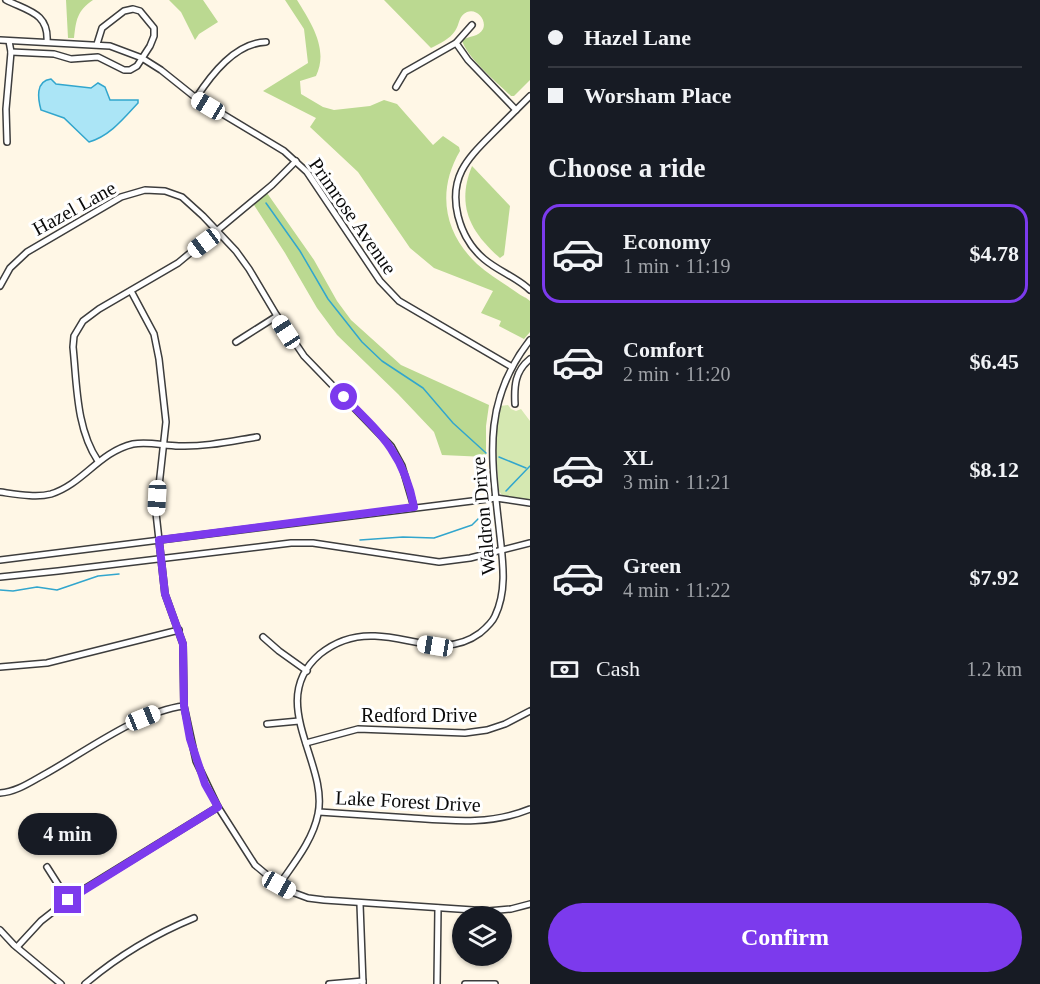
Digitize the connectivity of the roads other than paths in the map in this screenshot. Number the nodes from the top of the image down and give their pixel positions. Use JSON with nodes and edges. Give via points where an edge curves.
{"nodes":[{"id":1,"x":6,"y":0,"type":"edge"},
{"id":2,"x":472,"y":25,"type":"dead end"},
{"id":3,"x":0,"y":40,"type":"edge"},
{"id":4,"x":9,"y":41,"type":"junction"},
{"id":5,"x":47,"y":42,"type":"junction"},
{"id":6,"x":266,"y":42,"type":"dead end"},
{"id":7,"x":456,"y":43,"type":"junction"},
{"id":8,"x":98,"y":44,"type":"junction"},
{"id":9,"x":11,"y":52,"type":"junction"},
{"id":10,"x":142,"y":58,"type":"junction"},
{"id":11,"x":396,"y":87,"type":"dead end"},
{"id":12,"x":9,"y":88,"type":"junction"},
{"id":13,"x":1,"y":89,"type":"edge"},
{"id":14,"x":530,"y":96,"type":"edge"},
{"id":15,"x":196,"y":98,"type":"junction"},
{"id":16,"x":3,"y":109,"type":"edge"},
{"id":17,"x":516,"y":110,"type":"junction"},
{"id":18,"x":8,"y":142,"type":"dead end"},
{"id":19,"x":296,"y":161,"type":"junction"},
{"id":20,"x":217,"y":231,"type":"junction"},
{"id":21,"x":0,"y":286,"type":"edge"},
{"id":22,"x":530,"y":290,"type":"edge"},
{"id":23,"x":131,"y":291,"type":"junction"},
{"id":24,"x":277,"y":316,"type":"junction"},
{"id":25,"x":530,"y":340,"type":"edge"},
{"id":26,"x":236,"y":342,"type":"dead end"},
{"id":27,"x":530,"y":360,"type":"edge"},
{"id":28,"x":512,"y":367,"type":"junction"},
{"id":29,"x":515,"y":404,"type":"dead end"},
{"id":30,"x":257,"y":437,"type":"dead end"},
{"id":31,"x":165,"y":444,"type":"junction"},
{"id":32,"x":98,"y":461,"type":"junction"},
{"id":33,"x":0,"y":492,"type":"edge"},
{"id":34,"x":496,"y":498,"type":"junction"},
{"id":35,"x":530,"y":503,"type":"edge"},
{"id":36,"x":414,"y":507,"type":"junction"},
{"id":37,"x":159,"y":540,"type":"junction"},
{"id":38,"x":530,"y":543,"type":"edge"},
{"id":39,"x":502,"y":550,"type":"junction"},
{"id":40,"x":160,"y":558,"type":"junction"},
{"id":41,"x":0,"y":560,"type":"edge"},
{"id":42,"x":0,"y":577,"type":"edge"},
{"id":43,"x":179,"y":630,"type":"junction"},
{"id":44,"x":263,"y":637,"type":"dead end"},
{"id":45,"x":0,"y":667,"type":"edge"},
{"id":46,"x":307,"y":671,"type":"junction"},
{"id":47,"x":184,"y":706,"type":"junction"},
{"id":48,"x":530,"y":711,"type":"edge"},
{"id":49,"x":299,"y":721,"type":"junction"},
{"id":50,"x":267,"y":724,"type":"dead end"},
{"id":51,"x":306,"y":743,"type":"junction"},
{"id":52,"x":0,"y":793,"type":"edge"},
{"id":53,"x":218,"y":807,"type":"junction"},
{"id":54,"x":530,"y":809,"type":"edge"},
{"id":55,"x":319,"y":812,"type":"junction"},
{"id":56,"x":46,"y":867,"type":"dead end"},
{"id":57,"x":279,"y":885,"type":"junction"},
{"id":58,"x":68,"y":900,"type":"junction"},
{"id":59,"x":360,"y":904,"type":"junction"},
{"id":60,"x":530,"y":904,"type":"edge"},
{"id":61,"x":438,"y":908,"type":"junction"},
{"id":62,"x":194,"y":918,"type":"dead end"},
{"id":63,"x":0,"y":930,"type":"edge"},
{"id":64,"x":16,"y":946,"type":"junction"},
{"id":65,"x":363,"y":983,"type":"edge"},
{"id":66,"x":61,"y":984,"type":"edge"},
{"id":67,"x":85,"y":984,"type":"edge"},
{"id":68,"x":329,"y":984,"type":"edge"},
{"id":69,"x":437,"y":984,"type":"edge"},
{"id":70,"x":465,"y":984,"type":"edge"},
{"id":71,"x":495,"y":984,"type":"edge"}],
"edges":[{"from":1,"to":5,"type":"street","via":[[43,19]]},
{"from":2,"to":7,"type":"street"},
{"from":3,"to":4,"type":"street","name":"Primrose Avenue"},
{"from":4,"to":5,"type":"street","name":"Primrose Avenue"},
{"from":4,"to":9,"type":"street"},
{"from":5,"to":8,"type":"street","name":"Primrose Avenue"},
{"from":6,"to":15,"type":"street","via":[[247,47],[221,64]]},
{"from":7,"to":11,"type":"street","via":[[405,72]]},
{"from":7,"to":17,"type":"street"},
{"from":8,"to":10,"type":"street","name":"Primrose Avenue"},
{"from":8,"to":10,"type":"street","via":[[108,22],[124,11],[140,11],[154,28]]},
{"from":9,"to":10,"type":"street","via":[[71,59],[98,57],[124,70],[137,66]]},
{"from":9,"to":12,"type":"street"},
{"from":10,"to":15,"type":"street","name":"Primrose Avenue"},
{"from":12,"to":13,"type":"street"},
{"from":12,"to":16,"type":"street"},
{"from":14,"to":17,"type":"street"},
{"from":15,"to":19,"type":"street","name":"Primrose Avenue"},
{"from":16,"to":18,"type":"street"},
{"from":17,"to":22,"type":"street","via":[[467,159],[459,177],[456,205],[462,228],[476,251]]},
{"from":19,"to":20,"type":"street"},
{"from":19,"to":28,"type":"street","name":"Primrose Avenue","via":[[320,189],[388,291],[416,312]]},
{"from":20,"to":21,"type":"street","name":"Hazel Lane","via":[[182,197],[145,190],[121,197],[27,252],[9,268]]},
{"from":20,"to":23,"type":"street","via":[[178,263]]},
{"from":20,"to":24,"type":"street","name":"Hazel Lane","via":[[249,269]]},
{"from":23,"to":31,"type":"street","via":[[154,334],[166,422]]},
{"from":23,"to":32,"type":"street","via":[[83,321],[74,336],[84,434]]},
{"from":24,"to":26,"type":"street"},
{"from":24,"to":36,"type":"street","name":"Hazel Lane","via":[[304,356],[391,446],[402,466]]},
{"from":25,"to":28,"type":"street","name":"Waldron Drive"},
{"from":27,"to":29,"type":"street","via":[[516,376]]},
{"from":28,"to":34,"type":"street","name":"Waldron Drive","via":[[493,422]]},
{"from":30,"to":31,"type":"street","via":[[198,446]]},
{"from":31,"to":32,"type":"street","via":[[120,448]]},
{"from":31,"to":37,"type":"street","via":[[156,513]]},
{"from":32,"to":33,"type":"street","via":[[79,478],[48,495]]},
{"from":34,"to":35,"type":"street"},
{"from":34,"to":36,"type":"street"},
{"from":34,"to":39,"type":"street","name":"Waldron Drive"},
{"from":36,"to":37,"type":"street"},
{"from":37,"to":40,"type":"street"},
{"from":37,"to":41,"type":"street"},
{"from":38,"to":39,"type":"street"},
{"from":39,"to":40,"type":"street","via":[[439,562],[291,543]]},
{"from":39,"to":46,"type":"street","name":"Waldron Drive","via":[[504,587],[500,604],[495,618],[474,637],[449,646],[375,636],[351,638],[318,656]]},
{"from":40,"to":42,"type":"street"},
{"from":40,"to":43,"type":"street","via":[[165,594]]},
{"from":43,"to":45,"type":"street","via":[[56,661]]},
{"from":43,"to":47,"type":"street","via":[[183,644]]},
{"from":44,"to":46,"type":"street"},
{"from":46,"to":49,"type":"street","name":"Waldron Drive","via":[[297,706]]},
{"from":47,"to":52,"type":"street","via":[[130,724],[20,787]]},
{"from":47,"to":53,"type":"street","via":[[196,761]]},
{"from":48,"to":51,"type":"street","name":"Redford Drive","via":[[505,724],[476,732],[358,729]]},
{"from":49,"to":50,"type":"street"},
{"from":49,"to":51,"type":"street","name":"Waldron Drive"},
{"from":51,"to":55,"type":"street","name":"Waldron Drive"},
{"from":53,"to":57,"type":"street","via":[[255,865]]},
{"from":53,"to":58,"type":"street"},
{"from":54,"to":55,"type":"street","name":"Lake Forest Drive","via":[[493,820],[462,822]]},
{"from":55,"to":57,"type":"street","name":"Waldron Drive","via":[[302,852]]},
{"from":56,"to":58,"type":"street"},
{"from":57,"to":59,"type":"street","via":[[308,898]]},
{"from":58,"to":64,"type":"street"},
{"from":59,"to":61,"type":"street"},
{"from":59,"to":65,"type":"street"},
{"from":60,"to":61,"type":"street","via":[[488,911]]},
{"from":61,"to":69,"type":"street"},
{"from":62,"to":67,"type":"street","via":[[161,933]]},
{"from":63,"to":64,"type":"street"},
{"from":64,"to":66,"type":"street"},
{"from":65,"to":68,"type":"street"},
{"from":70,"to":71,"type":"street"}]}
